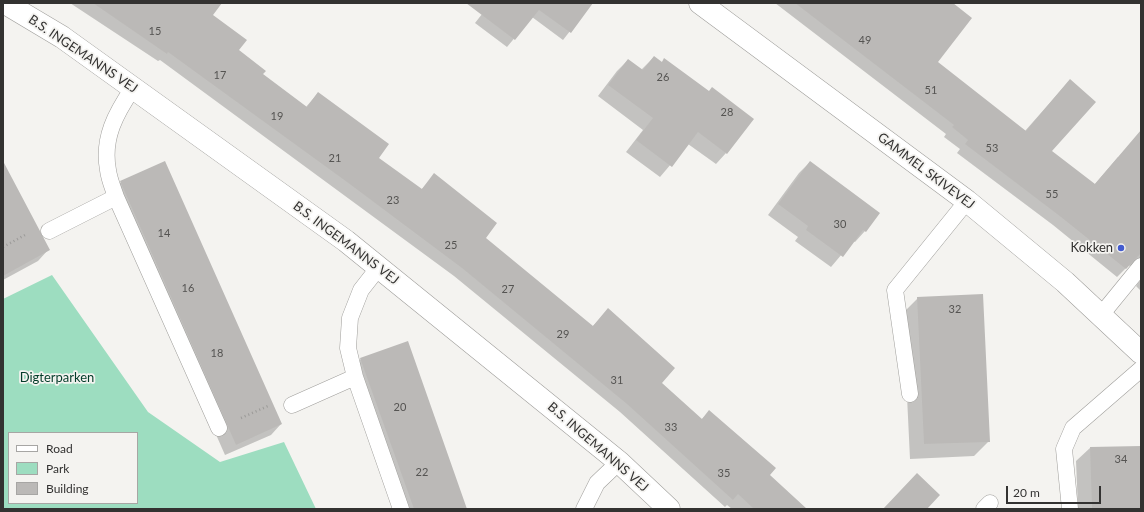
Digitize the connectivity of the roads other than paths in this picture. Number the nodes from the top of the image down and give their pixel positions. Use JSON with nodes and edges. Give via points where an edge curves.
{"nodes":[{"id":1,"x":5,"y":3,"type":"edge"},
{"id":2,"x":700,"y":3,"type":"edge"},
{"id":3,"x":133,"y":88,"type":"junction"},
{"id":4,"x":116,"y":197,"type":"junction"},
{"id":5,"x":967,"y":201,"type":"junction"},
{"id":6,"x":49,"y":231,"type":"dead end"},
{"id":7,"x":1141,"y":266,"type":"edge"},
{"id":8,"x":379,"y":267,"type":"junction"},
{"id":9,"x":1101,"y":315,"type":"junction"},
{"id":10,"x":1141,"y":353,"type":"edge"},
{"id":11,"x":1141,"y":369,"type":"edge"},
{"id":12,"x":355,"y":377,"type":"junction"},
{"id":13,"x":910,"y":394,"type":"dead end"},
{"id":14,"x":292,"y":405,"type":"road end"},
{"id":15,"x":219,"y":428,"type":"road end"},
{"id":16,"x":619,"y":462,"type":"junction"},
{"id":17,"x":401,"y":509,"type":"edge"},
{"id":18,"x":584,"y":509,"type":"edge"},
{"id":19,"x":669,"y":509,"type":"edge"},
{"id":20,"x":1070,"y":509,"type":"edge"}],
"edges":[{"from":1,"to":3,"type":"street","name":"B.S. INGEMANNS VEJ","via":[[62,37]]},
{"from":2,"to":5,"type":"street","name":"GAMMEL SKIVEVEJ"},
{"from":3,"to":4,"type":"lane","via":[[117,112],[108,140],[108,169]]},
{"from":3,"to":8,"type":"street","name":"B.S. INGEMANNS VEJ"},
{"from":4,"to":6,"type":"lane"},
{"from":4,"to":15,"type":"lane"},
{"from":5,"to":9,"type":"street","name":"GAMMEL SKIVEVEJ"},
{"from":5,"to":13,"type":"lane","via":[[896,290]]},
{"from":7,"to":9,"type":"lane"},
{"from":8,"to":12,"type":"lane","via":[[361,290],[350,318],[348,348]]},
{"from":8,"to":16,"type":"street","name":"B.S. INGEMANNS VEJ"},
{"from":9,"to":10,"type":"street","name":"GAMMEL SKIVEVEJ"},
{"from":11,"to":20,"type":"lane","via":[[1073,428],[1064,449]]},
{"from":12,"to":14,"type":"lane"},
{"from":12,"to":17,"type":"lane"},
{"from":16,"to":18,"type":"lane","via":[[597,483]]},
{"from":16,"to":19,"type":"street","name":"B.S. INGEMANNS VEJ"}]}
